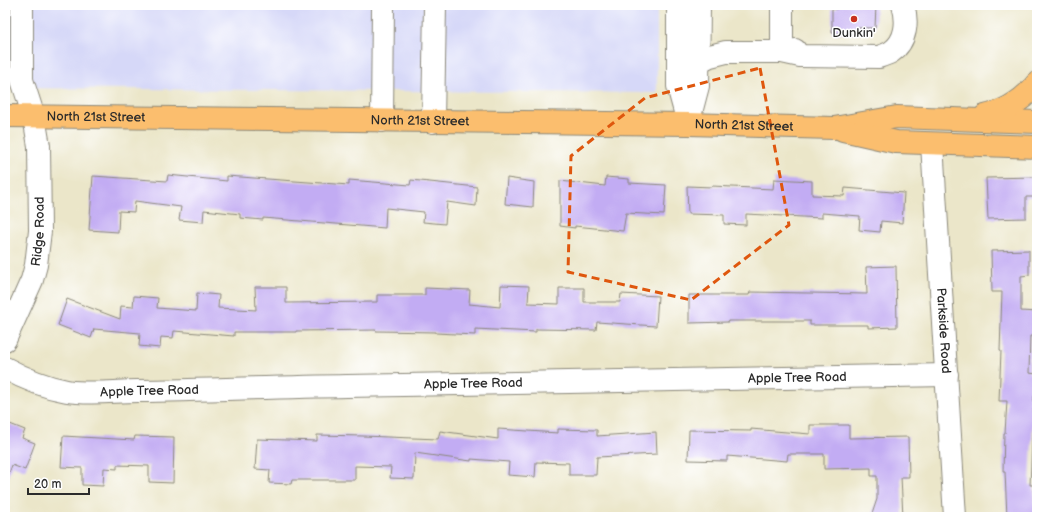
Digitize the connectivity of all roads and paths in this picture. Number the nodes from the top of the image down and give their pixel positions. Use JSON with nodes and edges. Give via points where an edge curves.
{"nodes":[{"id":1,"x":22,"y":5,"type":"edge"},
{"id":2,"x":383,"y":5,"type":"edge"},
{"id":3,"x":435,"y":5,"type":"edge"},
{"id":4,"x":678,"y":5,"type":"edge"},
{"id":5,"x":699,"y":5,"type":"edge"},
{"id":6,"x":782,"y":5,"type":"edge"},
{"id":7,"x":892,"y":5,"type":"edge"},
{"id":8,"x":904,"y":5,"type":"edge"},
{"id":9,"x":782,"y":52,"type":"junction"},
{"id":10,"x":698,"y":62,"type":"junction"},
{"id":11,"x":1037,"y":84,"type":"edge"},
{"id":12,"x":5,"y":116,"type":"edge"},
{"id":13,"x":34,"y":117,"type":"junction"},
{"id":14,"x":973,"y":120,"type":"junction"},
{"id":15,"x":382,"y":121,"type":"junction"},
{"id":16,"x":433,"y":122,"type":"junction"},
{"id":17,"x":1037,"y":122,"type":"edge"},
{"id":18,"x":688,"y":124,"type":"junction"},
{"id":19,"x":834,"y":128,"type":"junction"},
{"id":20,"x":932,"y":144,"type":"junction"},
{"id":21,"x":1037,"y":147,"type":"edge"},
{"id":22,"x":5,"y":340,"type":"edge"},
{"id":23,"x":5,"y":368,"type":"edge"},
{"id":24,"x":947,"y":375,"type":"junction"},
{"id":25,"x":955,"y":517,"type":"edge"}],
"edges":[{"from":1,"to":13,"type":"street","name":"Ridge Road","via":[[22,80]]},
{"from":2,"to":15,"type":"street"},
{"from":3,"to":16,"type":"street"},
{"from":4,"to":18,"type":"street","via":[[678,86]]},
{"from":5,"to":10,"type":"street"},
{"from":6,"to":9,"type":"street"},
{"from":7,"to":9,"type":"street","via":[[892,29],[889,37],[883,42],[874,45],[817,46]]},
{"from":8,"to":9,"type":"street","via":[[905,30],[900,43],[891,52],[879,57],[800,56]]},
{"from":9,"to":10,"type":"street","via":[[726,52]]},
{"from":10,"to":18,"type":"street","via":[[698,86]]},
{"from":11,"to":14,"type":"main road","via":[[1016,104],[998,113]]},
{"from":12,"to":13,"type":"main road","name":"North 21st Street"},
{"from":13,"to":15,"type":"main road","name":"North 21st Street"},
{"from":13,"to":22,"type":"street","name":"Ridge Road","via":[[39,146],[39,249],[32,280]]},
{"from":14,"to":17,"type":"main road","name":"North 21st Street"},
{"from":14,"to":19,"type":"main road","name":"North 21st Street","via":[[897,117]]},
{"from":15,"to":16,"type":"main road","name":"North 21st Street"},
{"from":16,"to":18,"type":"main road","name":"North 21st Street"},
{"from":18,"to":19,"type":"main road","name":"North 21st Street"},
{"from":19,"to":20,"type":"main road","name":"North 21st Street","via":[[896,142]]},
{"from":20,"to":21,"type":"main road","name":"North 21st Street"},
{"from":20,"to":24,"type":"street","name":"Parkside Road"},
{"from":23,"to":24,"type":"street","name":"Apple Tree Road","via":[[46,387],[91,393]]},
{"from":24,"to":25,"type":"street","name":"Parkside Road"}]}
